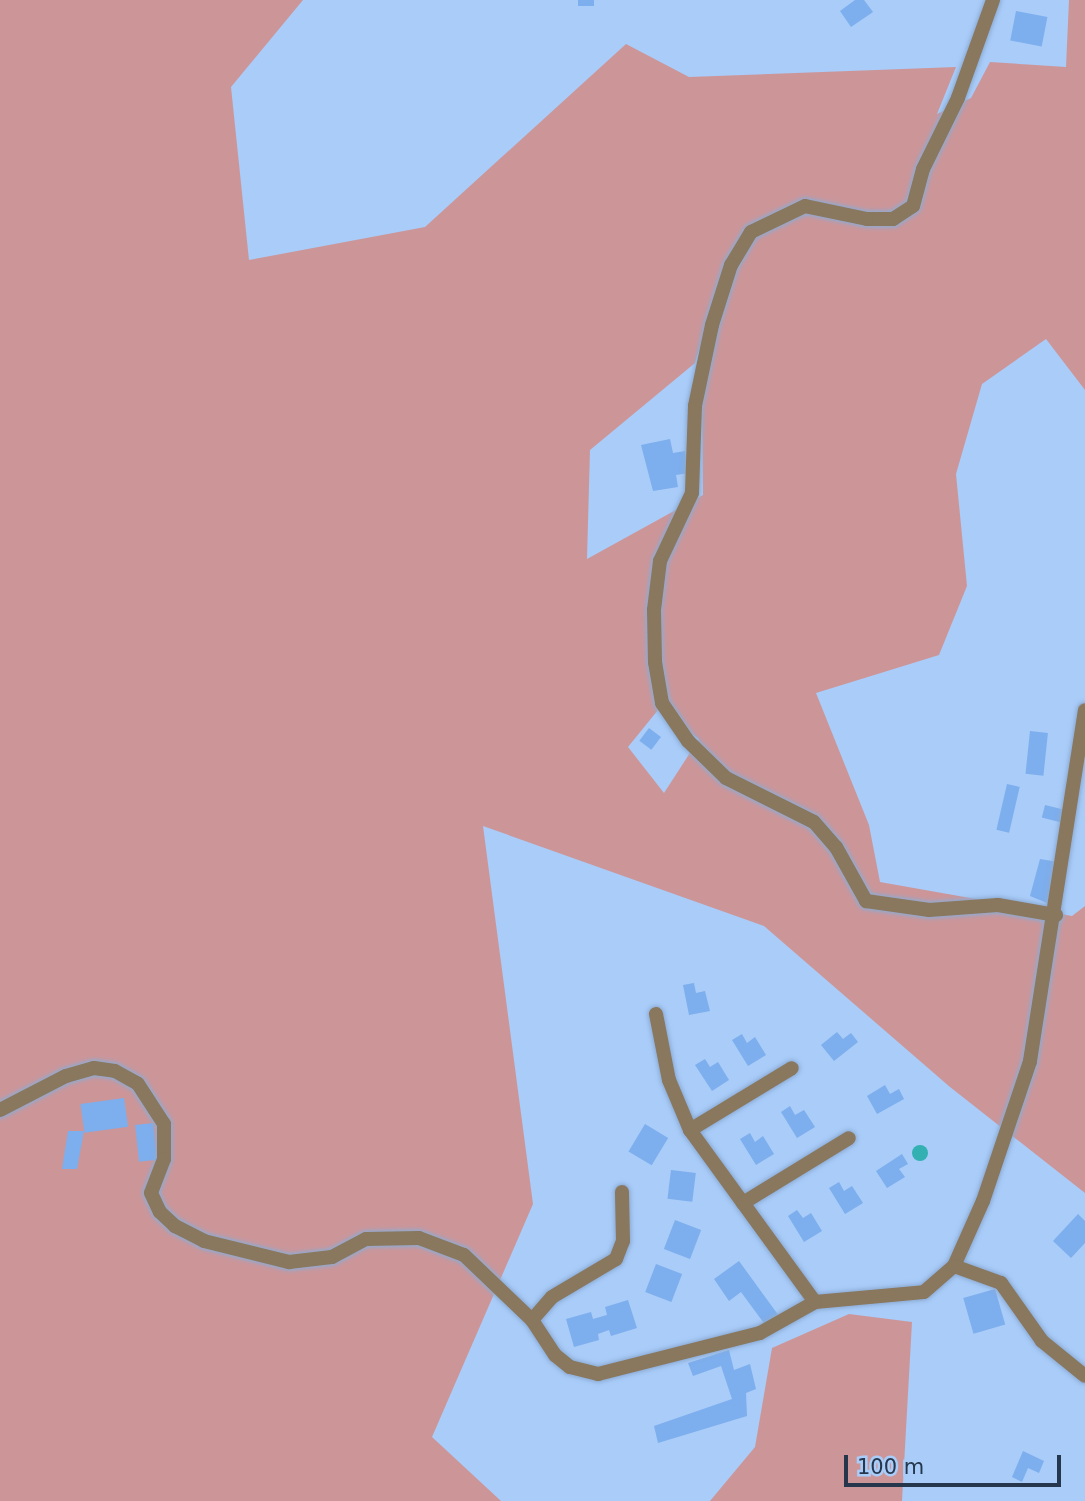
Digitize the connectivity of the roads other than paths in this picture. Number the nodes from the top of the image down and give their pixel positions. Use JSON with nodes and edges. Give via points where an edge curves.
{"nodes":[{"id":1,"x":992,"y":0,"type":"edge"},
{"id":2,"x":1085,"y":710,"type":"edge"},
{"id":3,"x":1056,"y":915,"type":"junction"},
{"id":4,"x":656,"y":1014,"type":"dead end"},
{"id":5,"x":792,"y":1068,"type":"dead end"},
{"id":6,"x":0,"y":1110,"type":"edge"},
{"id":7,"x":690,"y":1130,"type":"junction"},
{"id":8,"x":849,"y":1138,"type":"dead end"},
{"id":9,"x":622,"y":1192,"type":"dead end"},
{"id":10,"x":743,"y":1203,"type":"junction"},
{"id":11,"x":954,"y":1266,"type":"junction"},
{"id":12,"x":815,"y":1302,"type":"junction"},
{"id":13,"x":531,"y":1320,"type":"junction"},
{"id":14,"x":1085,"y":1376,"type":"edge"}],
"edges":[{"from":1,"to":3,"type":"street","via":[[992,11],[923,169],[913,205],[893,219],[805,206],[751,232],[731,265],[712,325],[695,406],[692,493],[660,561],[655,662],[662,703],[688,741],[726,778],[814,822],[836,847],[866,901],[929,910],[998,905]]},
{"from":2,"to":3,"type":"street"},
{"from":3,"to":11,"type":"street","via":[[1030,1061],[983,1201]]},
{"from":4,"to":7,"type":"street","via":[[669,1080]]},
{"from":5,"to":7,"type":"street"},
{"from":6,"to":13,"type":"street","via":[[66,1076],[94,1068],[115,1071],[138,1084],[164,1124],[164,1159],[151,1193],[160,1212],[175,1226],[204,1241],[289,1262],[332,1257],[366,1239],[419,1238],[464,1255]]},
{"from":7,"to":10,"type":"street"},
{"from":8,"to":10,"type":"street"},
{"from":9,"to":13,"type":"street","via":[[623,1241],[616,1259],[552,1297]]},
{"from":10,"to":12,"type":"street"},
{"from":11,"to":12,"type":"street","via":[[924,1292]]},
{"from":11,"to":14,"type":"street","via":[[1001,1283],[1042,1341]]},
{"from":12,"to":13,"type":"street","via":[[760,1333],[598,1374],[570,1367],[555,1355]]}]}
